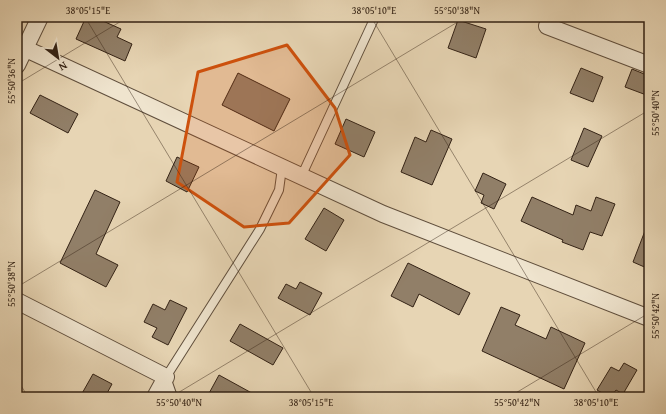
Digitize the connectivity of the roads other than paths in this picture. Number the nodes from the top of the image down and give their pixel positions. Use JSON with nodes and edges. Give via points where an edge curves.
{"nodes":[{"id":1,"x":40,"y":17,"type":"edge"},
{"id":2,"x":374,"y":17,"type":"edge"},
{"id":3,"x":547,"y":26,"type":"dead end"},
{"id":4,"x":26,"y":49,"type":"junction"},
{"id":5,"x":17,"y":65,"type":"edge"},
{"id":6,"x":649,"y":65,"type":"edge"},
{"id":7,"x":282,"y":168,"type":"junction"},
{"id":8,"x":301,"y":176,"type":"junction"},
{"id":9,"x":17,"y":301,"type":"edge"},
{"id":10,"x":649,"y":318,"type":"edge"},
{"id":11,"x":166,"y":377,"type":"junction"},
{"id":12,"x":155,"y":397,"type":"edge"},
{"id":13,"x":172,"y":397,"type":"edge"}],
"edges":[{"from":1,"to":4,"type":"street"},
{"from":2,"to":8,"type":"lane"},
{"from":3,"to":6,"type":"street"},
{"from":4,"to":5,"type":"street"},
{"from":4,"to":7,"type":"street"},
{"from":7,"to":8,"type":"street"},
{"from":7,"to":11,"type":"lane","via":[[279,190],[260,229]]},
{"from":8,"to":10,"type":"street","via":[[383,214]]},
{"from":9,"to":11,"type":"street"},
{"from":11,"to":12,"type":"street"},
{"from":11,"to":13,"type":"lane"}]}
